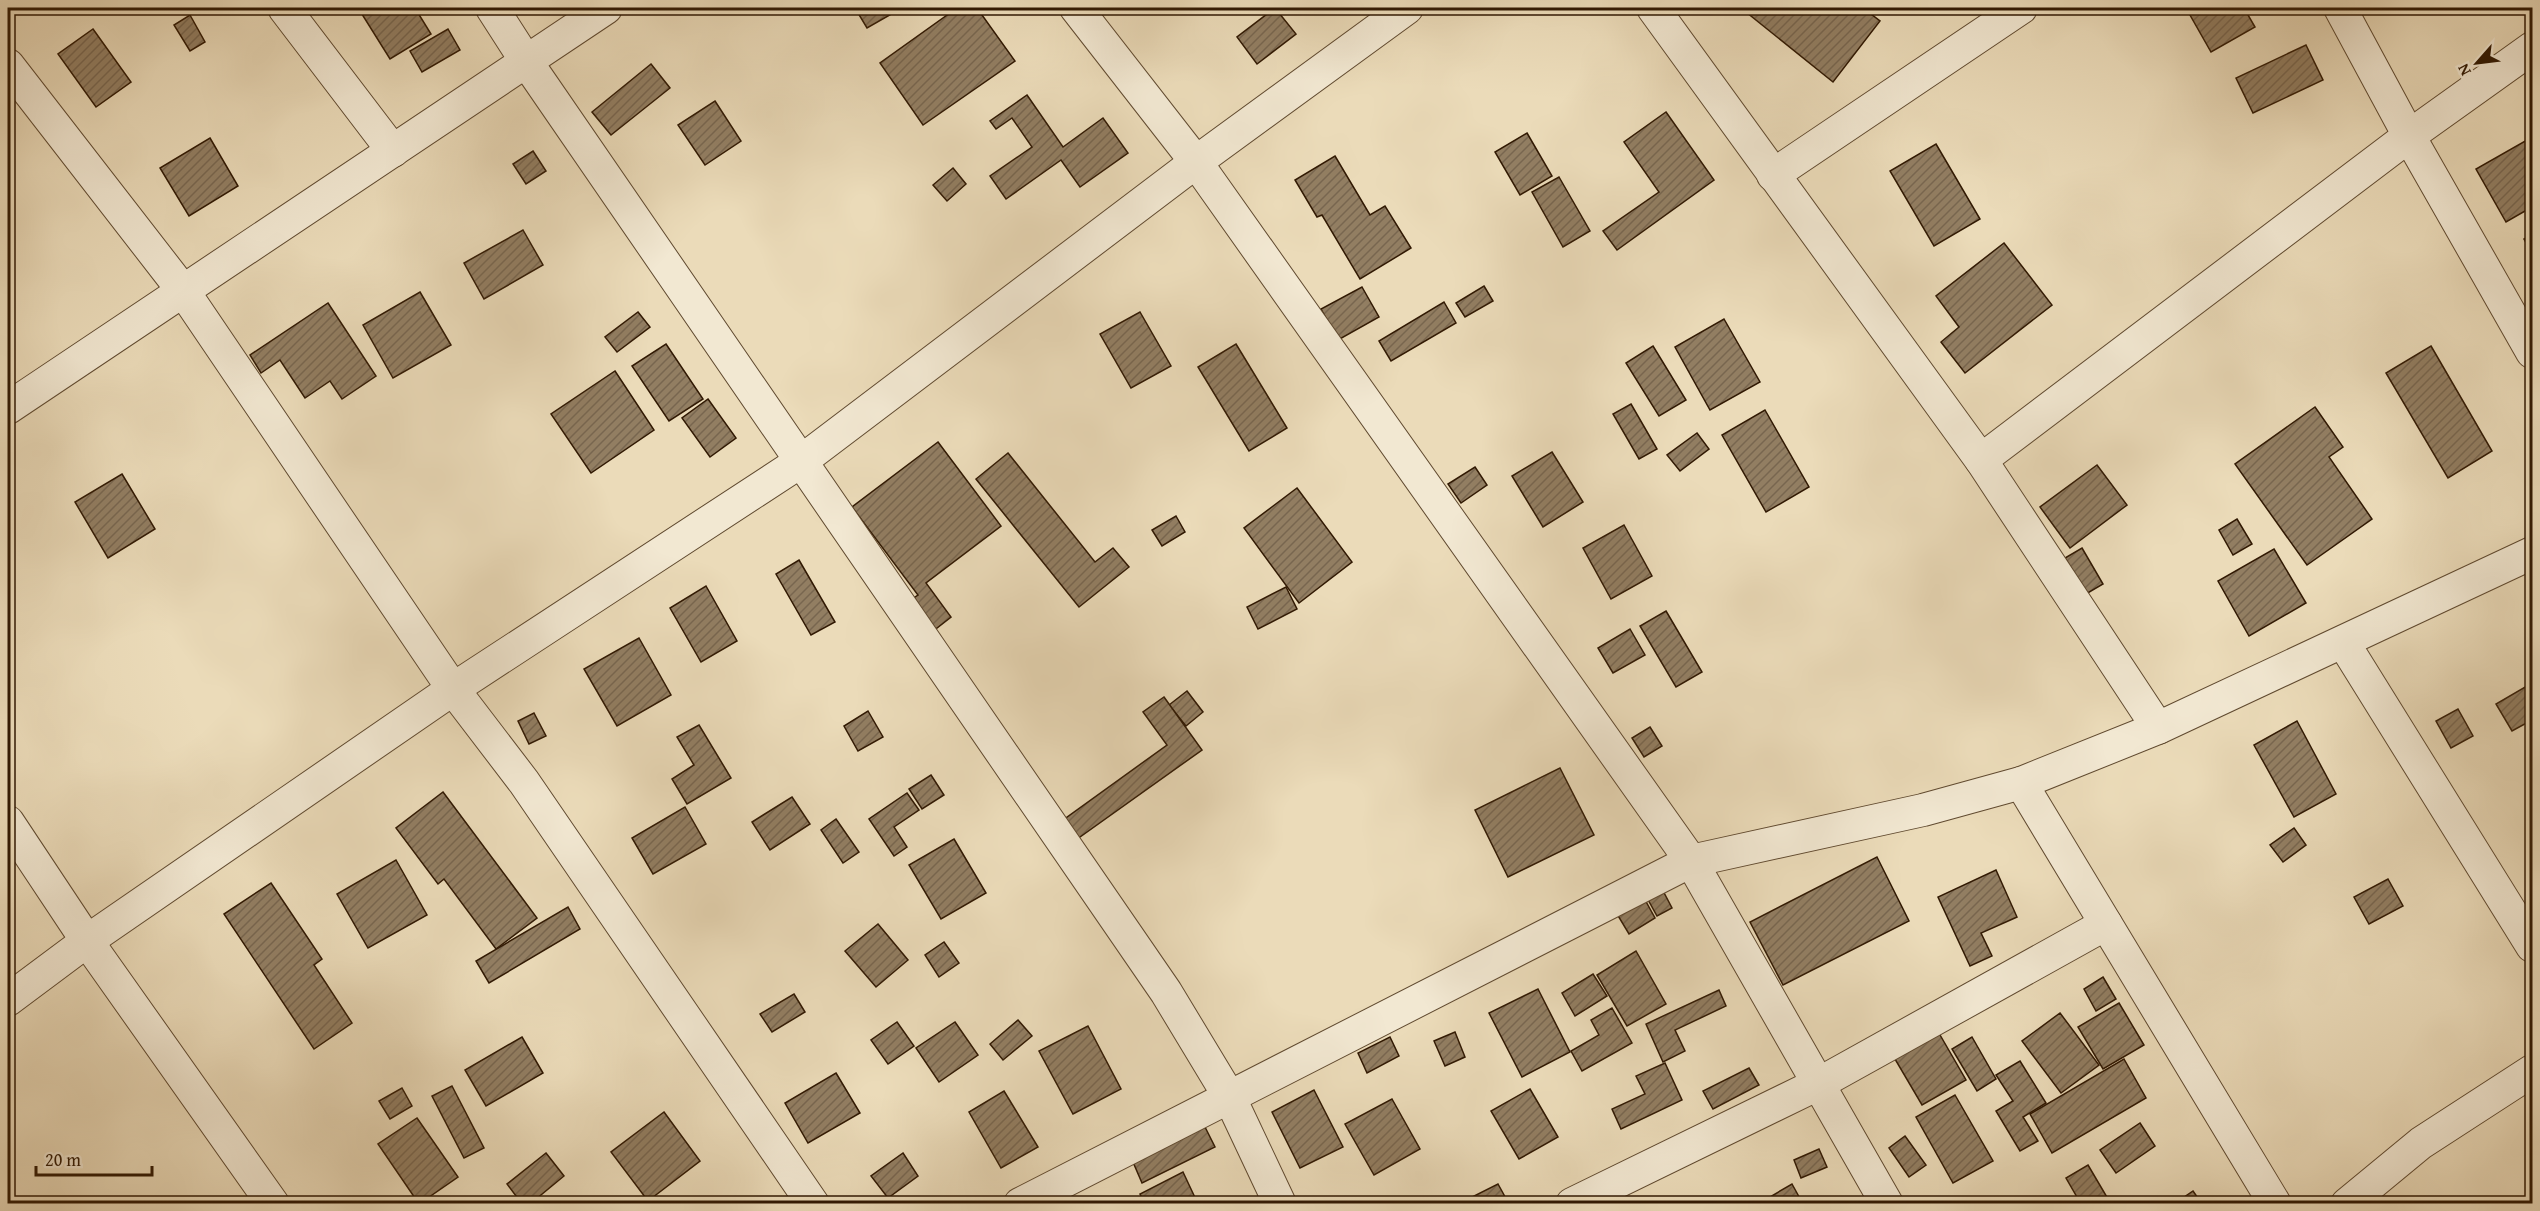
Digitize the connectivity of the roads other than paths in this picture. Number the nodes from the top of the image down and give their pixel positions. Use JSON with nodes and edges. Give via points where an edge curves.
{"nodes":[{"id":1,"x":284,"y":8,"type":"edge"},
{"id":2,"x":492,"y":8,"type":"edge"},
{"id":3,"x":606,"y":8,"type":"edge"},
{"id":4,"x":1076,"y":8,"type":"edge"},
{"id":5,"x":1407,"y":8,"type":"edge"},
{"id":6,"x":1653,"y":8,"type":"edge"},
{"id":7,"x":2021,"y":8,"type":"edge"},
{"id":8,"x":2340,"y":8,"type":"edge"},
{"id":9,"x":2532,"y":48,"type":"edge"},
{"id":10,"x":526,"y":61,"type":"junction"},
{"id":11,"x":8,"y":65,"type":"edge"},
{"id":12,"x":2409,"y":136,"type":"junction"},
{"id":13,"x":393,"y":151,"type":"junction"},
{"id":14,"x":1196,"y":162,"type":"junction"},
{"id":15,"x":1773,"y":175,"type":"junction"},
{"id":16,"x":183,"y":292,"type":"junction"},
{"id":17,"x":2532,"y":352,"type":"edge"},
{"id":18,"x":8,"y":408,"type":"edge"},
{"id":19,"x":1981,"y":460,"type":"junction"},
{"id":20,"x":800,"y":462,"type":"junction"},
{"id":21,"x":2532,"y":553,"type":"edge"},
{"id":22,"x":2343,"y":642,"type":"junction"},
{"id":23,"x":453,"y":689,"type":"junction"},
{"id":24,"x":2158,"y":728,"type":"junction"},
{"id":25,"x":2021,"y":783,"type":"junction"},
{"id":26,"x":8,"y":822,"type":"edge"},
{"id":27,"x":1691,"y":861,"type":"junction"},
{"id":28,"x":2106,"y":924,"type":"junction"},
{"id":29,"x":87,"y":941,"type":"junction"},
{"id":30,"x":2532,"y":946,"type":"edge"},
{"id":31,"x":8,"y":1000,"type":"edge"},
{"id":32,"x":2532,"y":1071,"type":"edge"},
{"id":33,"x":1818,"y":1084,"type":"junction"},
{"id":34,"x":1230,"y":1098,"type":"junction"},
{"id":35,"x":273,"y":1203,"type":"edge"},
{"id":36,"x":813,"y":1203,"type":"edge"},
{"id":37,"x":1020,"y":1203,"type":"edge"},
{"id":38,"x":1280,"y":1203,"type":"edge"},
{"id":39,"x":1572,"y":1203,"type":"edge"},
{"id":40,"x":1887,"y":1203,"type":"edge"},
{"id":41,"x":2275,"y":1203,"type":"edge"},
{"id":42,"x":2347,"y":1203,"type":"edge"}],
"edges":[{"from":1,"to":13,"type":"street"},
{"from":2,"to":10,"type":"street"},
{"from":3,"to":10,"type":"street"},
{"from":4,"to":14,"type":"street"},
{"from":5,"to":14,"type":"street"},
{"from":6,"to":15,"type":"street"},
{"from":7,"to":15,"type":"street"},
{"from":8,"to":12,"type":"street"},
{"from":9,"to":12,"type":"street"},
{"from":10,"to":13,"type":"street"},
{"from":10,"to":20,"type":"street"},
{"from":11,"to":16,"type":"street"},
{"from":12,"to":17,"type":"street"},
{"from":12,"to":19,"type":"street"},
{"from":13,"to":16,"type":"street"},
{"from":14,"to":20,"type":"street"},
{"from":14,"to":27,"type":"street"},
{"from":15,"to":19,"type":"street"},
{"from":16,"to":18,"type":"street"},
{"from":16,"to":23,"type":"street"},
{"from":19,"to":24,"type":"street"},
{"from":20,"to":23,"type":"street"},
{"from":20,"to":34,"type":"street","via":[[1166,992]]},
{"from":21,"to":22,"type":"street"},
{"from":22,"to":24,"type":"street"},
{"from":22,"to":30,"type":"street"},
{"from":23,"to":29,"type":"street"},
{"from":23,"to":36,"type":"street","via":[[524,782]]},
{"from":24,"to":25,"type":"street"},
{"from":25,"to":27,"type":"street","via":[[1923,810]]},
{"from":25,"to":28,"type":"street"},
{"from":26,"to":29,"type":"street"},
{"from":27,"to":33,"type":"street"},
{"from":27,"to":34,"type":"street"},
{"from":28,"to":33,"type":"street"},
{"from":28,"to":41,"type":"street"},
{"from":29,"to":31,"type":"street"},
{"from":29,"to":35,"type":"street"},
{"from":32,"to":42,"type":"street","via":[[2421,1143]]},
{"from":33,"to":39,"type":"street"},
{"from":33,"to":40,"type":"street"},
{"from":34,"to":37,"type":"street"},
{"from":34,"to":38,"type":"street"}]}
